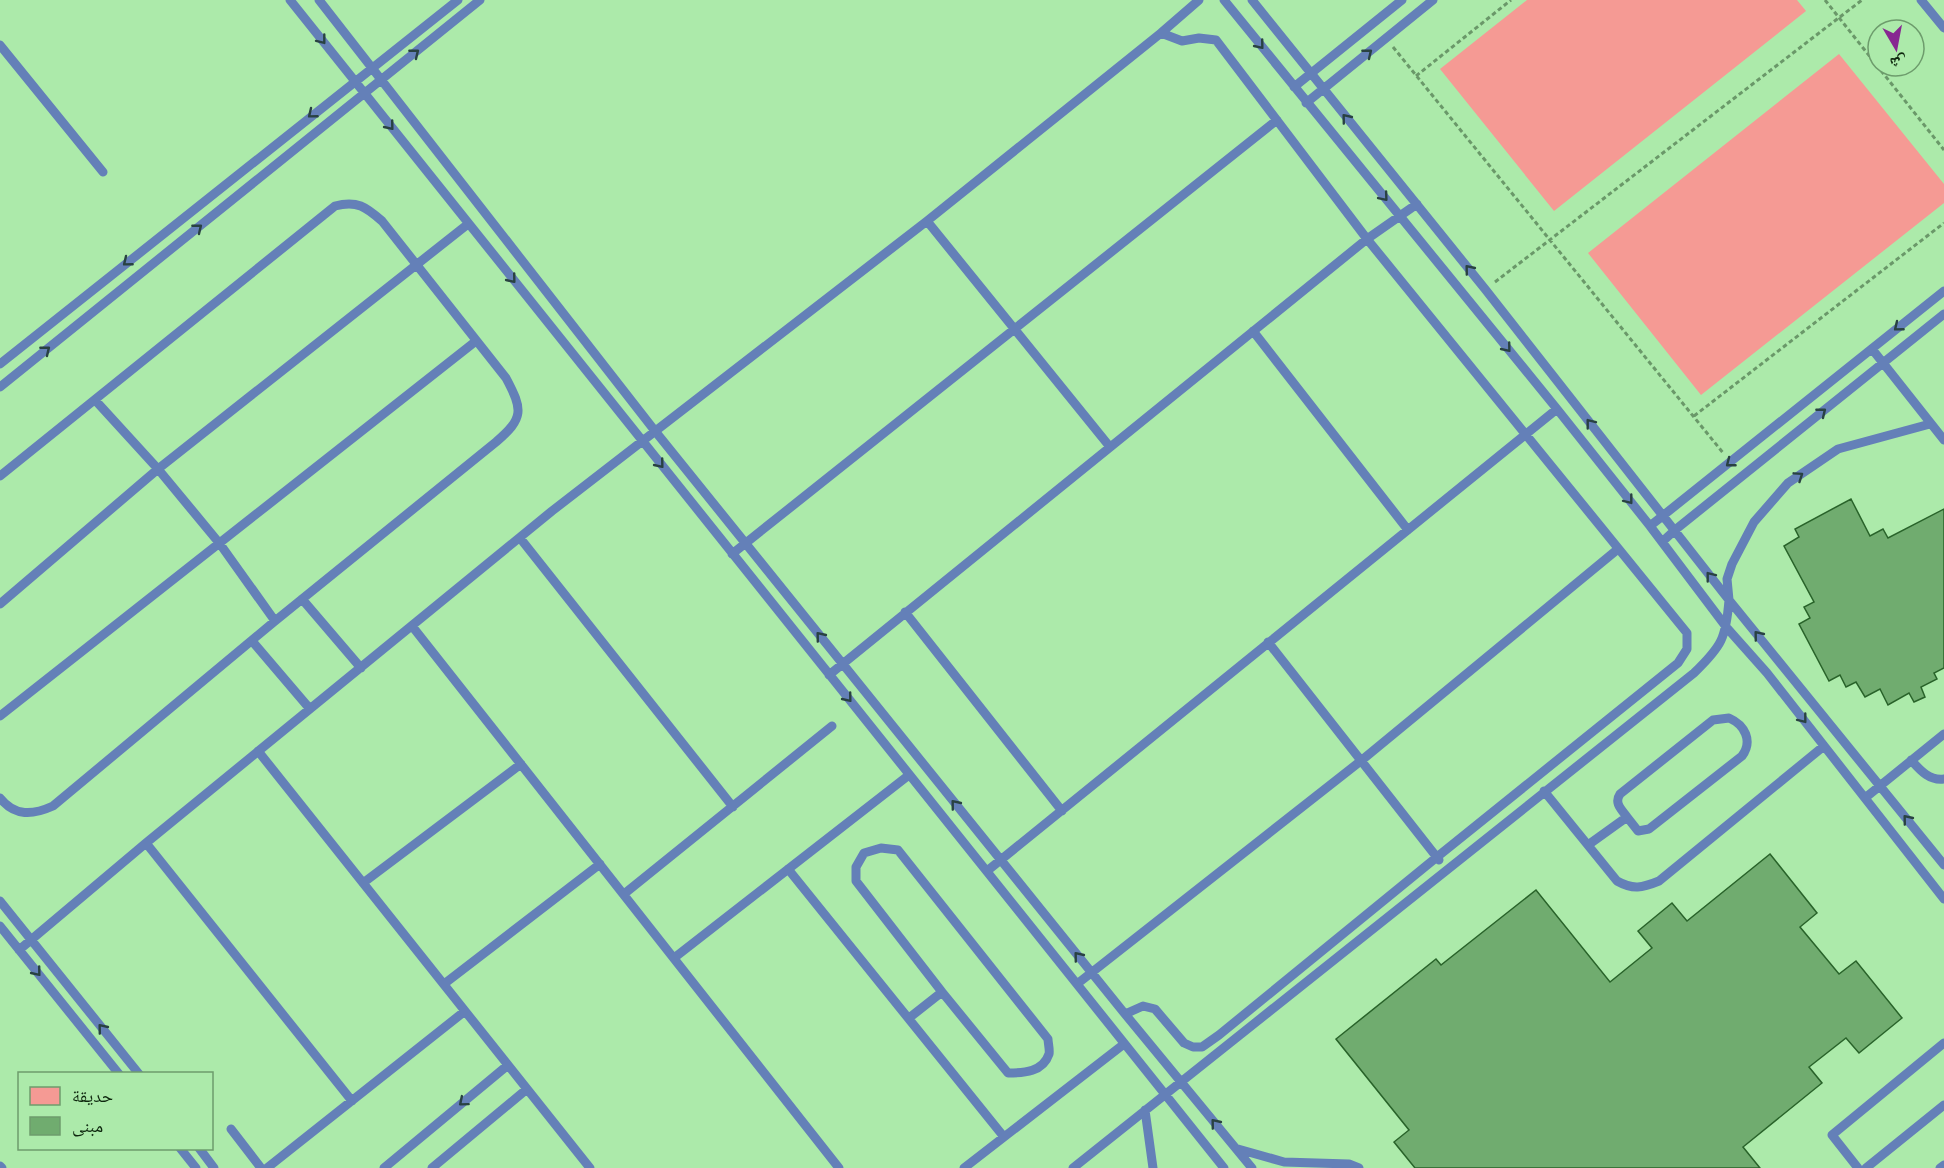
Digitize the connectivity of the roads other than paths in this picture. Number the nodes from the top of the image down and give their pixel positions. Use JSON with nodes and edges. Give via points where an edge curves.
{"nodes":[{"id":1,"x":290,"y":0,"type":"edge"},
{"id":2,"x":319,"y":0,"type":"edge"},
{"id":3,"x":458,"y":0,"type":"edge"},
{"id":4,"x":480,"y":0,"type":"edge"},
{"id":5,"x":1199,"y":0,"type":"edge"},
{"id":6,"x":1224,"y":0,"type":"edge"},
{"id":7,"x":1252,"y":0,"type":"edge"},
{"id":8,"x":1402,"y":0,"type":"edge"},
{"id":9,"x":1433,"y":0,"type":"edge"},
{"id":10,"x":1921,"y":0,"type":"edge"},
{"id":11,"x":1944,"y":28,"type":"edge"},
{"id":12,"x":1161,"y":33,"type":"junction"},
{"id":13,"x":0,"y":45,"type":"edge"},
{"id":14,"x":372,"y":68,"type":"junction"},
{"id":15,"x":1311,"y":74,"type":"junction"},
{"id":16,"x":354,"y":81,"type":"junction"},
{"id":17,"x":382,"y":81,"type":"junction"},
{"id":18,"x":1294,"y":87,"type":"junction"},
{"id":19,"x":1323,"y":89,"type":"junction"},
{"id":20,"x":365,"y":94,"type":"junction"},
{"id":21,"x":1306,"y":103,"type":"junction"},
{"id":22,"x":1276,"y":120,"type":"junction"},
{"id":23,"x":103,"y":172,"type":"dead end"},
{"id":24,"x":1417,"y":204,"type":"junction"},
{"id":25,"x":1400,"y":217,"type":"junction"},
{"id":26,"x":927,"y":221,"type":"junction"},
{"id":27,"x":468,"y":224,"type":"junction"},
{"id":28,"x":1367,"y":239,"type":"junction"},
{"id":29,"x":417,"y":266,"type":"junction"},
{"id":30,"x":1944,"y":291,"type":"edge"},
{"id":31,"x":1944,"y":314,"type":"edge"},
{"id":32,"x":1014,"y":328,"type":"junction"},
{"id":33,"x":1253,"y":331,"type":"junction"},
{"id":34,"x":476,"y":341,"type":"junction"},
{"id":35,"x":1872,"y":349,"type":"junction"},
{"id":36,"x":1884,"y":363,"type":"junction"},
{"id":37,"x":0,"y":364,"type":"edge"},
{"id":38,"x":0,"y":387,"type":"edge"},
{"id":39,"x":95,"y":400,"type":"junction"},
{"id":40,"x":1557,"y":409,"type":"junction"},
{"id":41,"x":1930,"y":424,"type":"junction"},
{"id":42,"x":655,"y":431,"type":"junction"},
{"id":43,"x":1525,"y":434,"type":"junction"},
{"id":44,"x":1944,"y":440,"type":"edge"},
{"id":45,"x":642,"y":441,"type":"junction"},
{"id":46,"x":1110,"y":447,"type":"junction"},
{"id":47,"x":158,"y":470,"type":"junction"},
{"id":48,"x":0,"y":476,"type":"edge"},
{"id":49,"x":1662,"y":516,"type":"junction"},
{"id":50,"x":1650,"y":526,"type":"junction"},
{"id":51,"x":1407,"y":530,"type":"junction"},
{"id":52,"x":1675,"y":530,"type":"junction"},
{"id":53,"x":520,"y":538,"type":"junction"},
{"id":54,"x":1662,"y":542,"type":"junction"},
{"id":55,"x":745,"y":543,"type":"junction"},
{"id":56,"x":220,"y":544,"type":"junction"},
{"id":57,"x":1618,"y":549,"type":"junction"},
{"id":58,"x":732,"y":554,"type":"junction"},
{"id":59,"x":303,"y":599,"type":"junction"},
{"id":60,"x":1729,"y":600,"type":"junction"},
{"id":61,"x":0,"y":604,"type":"edge"},
{"id":62,"x":905,"y":612,"type":"junction"},
{"id":63,"x":275,"y":621,"type":"junction"},
{"id":64,"x":411,"y":626,"type":"junction"},
{"id":65,"x":1727,"y":628,"type":"junction"},
{"id":66,"x":252,"y":641,"type":"junction"},
{"id":67,"x":1268,"y":642,"type":"junction"},
{"id":68,"x":842,"y":663,"type":"junction"},
{"id":69,"x":1783,"y":667,"type":"junction"},
{"id":70,"x":361,"y":668,"type":"junction"},
{"id":71,"x":1767,"y":673,"type":"junction"},
{"id":72,"x":829,"y":675,"type":"junction"},
{"id":73,"x":310,"y":709,"type":"junction"},
{"id":74,"x":0,"y":716,"type":"edge"},
{"id":75,"x":832,"y":726,"type":"dead end"},
{"id":76,"x":1944,"y":734,"type":"edge"},
{"id":77,"x":1824,"y":746,"type":"junction"},
{"id":78,"x":258,"y":751,"type":"junction"},
{"id":79,"x":1362,"y":760,"type":"junction"},
{"id":80,"x":1911,"y":760,"type":"junction"},
{"id":81,"x":520,"y":764,"type":"junction"},
{"id":82,"x":909,"y":775,"type":"junction"},
{"id":83,"x":1944,"y":778,"type":"edge"},
{"id":84,"x":1879,"y":786,"type":"junction"},
{"id":85,"x":1544,"y":791,"type":"junction"},
{"id":86,"x":0,"y":798,"type":"edge"},
{"id":87,"x":1865,"y":798,"type":"junction"},
{"id":88,"x":733,"y":807,"type":"junction"},
{"id":89,"x":1062,"y":811,"type":"junction"},
{"id":90,"x":1626,"y":817,"type":"junction"},
{"id":91,"x":146,"y":843,"type":"junction"},
{"id":92,"x":1588,"y":845,"type":"junction"},
{"id":93,"x":1437,"y":857,"type":"junction"},
{"id":94,"x":1001,"y":861,"type":"junction"},
{"id":95,"x":600,"y":864,"type":"junction"},
{"id":96,"x":1944,"y":865,"type":"edge"},
{"id":97,"x":788,"y":869,"type":"junction"},
{"id":98,"x":1445,"y":870,"type":"junction"},
{"id":99,"x":987,"y":871,"type":"junction"},
{"id":100,"x":363,"y":884,"type":"junction"},
{"id":101,"x":624,"y":894,"type":"junction"},
{"id":102,"x":1944,"y":900,"type":"edge"},
{"id":103,"x":0,"y":901,"type":"edge"},
{"id":104,"x":0,"y":926,"type":"edge"},
{"id":105,"x":30,"y":938,"type":"junction"},
{"id":106,"x":19,"y":950,"type":"junction"},
{"id":107,"x":674,"y":958,"type":"junction"},
{"id":108,"x":1092,"y":974,"type":"junction"},
{"id":109,"x":444,"y":984,"type":"junction"},
{"id":110,"x":1077,"y":984,"type":"junction"},
{"id":111,"x":942,"y":992,"type":"junction"},
{"id":112,"x":465,"y":1011,"type":"junction"},
{"id":113,"x":1125,"y":1014,"type":"junction"},
{"id":114,"x":909,"y":1018,"type":"junction"},
{"id":115,"x":1944,"y":1043,"type":"edge"},
{"id":116,"x":1124,"y":1044,"type":"junction"},
{"id":117,"x":508,"y":1065,"type":"junction"},
{"id":118,"x":117,"y":1072,"type":"edge"},
{"id":119,"x":137,"y":1072,"type":"edge"},
{"id":120,"x":1181,"y":1081,"type":"junction"},
{"id":121,"x":528,"y":1089,"type":"junction"},
{"id":122,"x":1164,"y":1095,"type":"junction"},
{"id":123,"x":351,"y":1101,"type":"junction"},
{"id":124,"x":1944,"y":1105,"type":"edge"},
{"id":125,"x":1145,"y":1110,"type":"junction"},
{"id":126,"x":231,"y":1129,"type":"dead end"},
{"id":127,"x":1004,"y":1137,"type":"junction"},
{"id":128,"x":1237,"y":1149,"type":"junction"},
{"id":129,"x":181,"y":1150,"type":"edge"},
{"id":130,"x":200,"y":1150,"type":"edge"},
{"id":131,"x":1944,"y":1165,"type":"edge"},
{"id":132,"x":196,"y":1168,"type":"edge"},
{"id":133,"x":214,"y":1168,"type":"edge"},
{"id":134,"x":261,"y":1168,"type":"edge"},
{"id":135,"x":267,"y":1168,"type":"edge"},
{"id":136,"x":384,"y":1168,"type":"edge"},
{"id":137,"x":432,"y":1168,"type":"edge"},
{"id":138,"x":590,"y":1168,"type":"edge"},
{"id":139,"x":839,"y":1168,"type":"edge"},
{"id":140,"x":964,"y":1168,"type":"edge"},
{"id":141,"x":1073,"y":1168,"type":"edge"},
{"id":142,"x":1153,"y":1168,"type":"edge"},
{"id":143,"x":1224,"y":1168,"type":"edge"},
{"id":144,"x":1252,"y":1168,"type":"edge"},
{"id":145,"x":1359,"y":1168,"type":"edge"},
{"id":146,"x":1858,"y":1168,"type":"edge"},
{"id":147,"x":1866,"y":1168,"type":"edge"},
{"id":148,"x":1940,"y":1168,"type":"edge"}],
"edges":[{"from":1,"to":16,"type":"lane","one_way":true},
{"from":2,"to":14,"type":"lane"},
{"from":3,"to":14,"type":"lane"},
{"from":17,"to":4,"type":"lane","one_way":true},
{"from":5,"to":12,"type":"lane"},
{"from":6,"to":18,"type":"lane","one_way":true},
{"from":7,"to":15,"type":"lane"},
{"from":8,"to":15,"type":"lane"},
{"from":19,"to":9,"type":"lane","one_way":true},
{"from":10,"to":11,"type":"lane"},
{"from":12,"to":22,"type":"lane","via":[[1182,41],[1216,40]]},
{"from":12,"to":26,"type":"lane"},
{"from":13,"to":23,"type":"lane"},
{"from":14,"to":16,"type":"lane"},
{"from":14,"to":17,"type":"lane"},
{"from":15,"to":18,"type":"lane"},
{"from":15,"to":19,"type":"lane"},
{"from":16,"to":20,"type":"lane"},
{"from":16,"to":37,"type":"lane","one_way":true},
{"from":17,"to":20,"type":"lane"},
{"from":17,"to":42,"type":"lane"},
{"from":18,"to":21,"type":"lane"},
{"from":19,"to":21,"type":"lane"},
{"from":24,"to":19,"type":"lane","one_way":true},
{"from":20,"to":27,"type":"lane","one_way":true},
{"from":38,"to":20,"type":"lane","one_way":true},
{"from":21,"to":25,"type":"lane","one_way":true},
{"from":22,"to":28,"type":"lane"},
{"from":22,"to":32,"type":"lane"},
{"from":24,"to":25,"type":"lane"},
{"from":49,"to":24,"type":"lane","one_way":true},
{"from":25,"to":28,"type":"lane"},
{"from":25,"to":40,"type":"lane","one_way":true},
{"from":26,"to":32,"type":"lane"},
{"from":26,"to":42,"type":"lane"},
{"from":27,"to":29,"type":"lane"},
{"from":27,"to":45,"type":"lane","one_way":true},
{"from":28,"to":33,"type":"lane"},
{"from":28,"to":43,"type":"lane"},
{"from":29,"to":34,"type":"lane"},
{"from":29,"to":39,"type":"lane","via":[[366,207],[344,203],[334,206]]},
{"from":29,"to":47,"type":"lane"},
{"from":30,"to":35,"type":"lane","one_way":true},
{"from":31,"to":36,"type":"lane"},
{"from":32,"to":46,"type":"lane"},
{"from":32,"to":55,"type":"lane"},
{"from":33,"to":46,"type":"lane"},
{"from":33,"to":51,"type":"lane"},
{"from":34,"to":56,"type":"lane"},
{"from":34,"to":59,"type":"lane","via":[[516,397],[520,410],[517,421]]},
{"from":35,"to":36,"type":"lane"},
{"from":35,"to":49,"type":"lane","one_way":true},
{"from":36,"to":41,"type":"lane"},
{"from":52,"to":36,"type":"lane","one_way":true},
{"from":39,"to":47,"type":"lane"},
{"from":39,"to":48,"type":"lane"},
{"from":40,"to":43,"type":"lane"},
{"from":40,"to":50,"type":"lane","one_way":true},
{"from":41,"to":44,"type":"lane"},
{"from":60,"to":41,"type":"lane","one_way":true,"via":[[1727,579],[1732,564],[1754,522],[1788,483],[1838,449]]},
{"from":42,"to":45,"type":"lane"},
{"from":42,"to":55,"type":"lane"},
{"from":43,"to":51,"type":"lane"},
{"from":43,"to":57,"type":"lane"},
{"from":45,"to":53,"type":"lane"},
{"from":45,"to":58,"type":"lane","one_way":true},
{"from":46,"to":62,"type":"lane"},
{"from":47,"to":56,"type":"lane"},
{"from":47,"to":61,"type":"lane"},
{"from":49,"to":50,"type":"lane"},
{"from":49,"to":52,"type":"lane"},
{"from":50,"to":54,"type":"lane"},
{"from":51,"to":67,"type":"lane"},
{"from":52,"to":54,"type":"lane"},
{"from":60,"to":52,"type":"lane","one_way":true},
{"from":53,"to":64,"type":"lane"},
{"from":53,"to":88,"type":"lane"},
{"from":54,"to":65,"type":"lane"},
{"from":55,"to":58,"type":"lane"},
{"from":68,"to":55,"type":"lane","one_way":true},
{"from":56,"to":63,"type":"lane"},
{"from":56,"to":74,"type":"lane"},
{"from":57,"to":79,"type":"lane"},
{"from":57,"to":93,"type":"lane","via":[[1687,633],[1687,649],[1678,663]]},
{"from":58,"to":72,"type":"lane"},
{"from":59,"to":63,"type":"lane"},
{"from":59,"to":70,"type":"lane"},
{"from":60,"to":65,"type":"lane"},
{"from":69,"to":60,"type":"lane","one_way":true},
{"from":62,"to":68,"type":"lane"},
{"from":62,"to":89,"type":"lane"},
{"from":63,"to":66,"type":"lane"},
{"from":64,"to":70,"type":"lane"},
{"from":64,"to":81,"type":"lane"},
{"from":65,"to":71,"type":"lane"},
{"from":65,"to":85,"type":"lane","via":[[1720,646],[1694,673]]},
{"from":66,"to":73,"type":"lane"},
{"from":66,"to":86,"type":"lane","via":[[53,806],[38,813],[20,813]]},
{"from":67,"to":79,"type":"lane"},
{"from":67,"to":89,"type":"lane"},
{"from":68,"to":72,"type":"lane"},
{"from":94,"to":68,"type":"lane","one_way":true},
{"from":69,"to":71,"type":"lane","via":[[1767,664]]},
{"from":69,"to":84,"type":"lane"},
{"from":70,"to":73,"type":"lane"},
{"from":71,"to":77,"type":"lane","one_way":true},
{"from":72,"to":82,"type":"lane","one_way":true},
{"from":73,"to":78,"type":"lane"},
{"from":75,"to":88,"type":"lane"},
{"from":76,"to":80,"type":"lane"},
{"from":77,"to":87,"type":"lane"},
{"from":77,"to":92,"type":"lane","via":[[1659,881],[1643,888],[1629,888],[1617,881]]},
{"from":78,"to":91,"type":"lane"},
{"from":78,"to":100,"type":"lane"},
{"from":79,"to":93,"type":"lane"},
{"from":79,"to":108,"type":"lane"},
{"from":80,"to":83,"type":"lane","via":[[1925,775]]},
{"from":80,"to":84,"type":"lane"},
{"from":81,"to":95,"type":"lane"},
{"from":81,"to":100,"type":"lane"},
{"from":82,"to":97,"type":"lane"},
{"from":82,"to":99,"type":"lane"},
{"from":84,"to":87,"type":"lane"},
{"from":96,"to":84,"type":"lane","one_way":true},
{"from":85,"to":92,"type":"lane"},
{"from":85,"to":98,"type":"lane"},
{"from":87,"to":102,"type":"lane"},
{"from":88,"to":101,"type":"lane"},
{"from":89,"to":94,"type":"lane"},
{"from":90,"to":90,"type":"lane","via":[[1638,831],[1644,831],[1742,756],[1748,741],[1741,726],[1729,718],[1713,720],[1620,794],[1617,804]]},
{"from":90,"to":92,"type":"lane"},
{"from":91,"to":105,"type":"lane"},
{"from":91,"to":123,"type":"lane"},
{"from":93,"to":98,"type":"lane"},
{"from":93,"to":113,"type":"lane","via":[[1202,1047],[1184,1042],[1155,1009],[1143,1006]]},
{"from":94,"to":99,"type":"lane"},
{"from":108,"to":94,"type":"lane","one_way":true},
{"from":95,"to":101,"type":"lane"},
{"from":95,"to":109,"type":"lane"},
{"from":97,"to":107,"type":"lane"},
{"from":97,"to":114,"type":"lane"},
{"from":98,"to":120,"type":"lane"},
{"from":99,"to":110,"type":"lane"},
{"from":100,"to":109,"type":"lane"},
{"from":101,"to":107,"type":"lane"},
{"from":103,"to":105,"type":"lane"},
{"from":104,"to":106,"type":"lane"},
{"from":105,"to":106,"type":"lane"},
{"from":119,"to":105,"type":"lane","one_way":true},
{"from":106,"to":118,"type":"lane","one_way":true},
{"from":107,"to":139,"type":"lane"},
{"from":108,"to":110,"type":"lane"},
{"from":108,"to":113,"type":"lane"},
{"from":109,"to":112,"type":"lane"},
{"from":110,"to":116,"type":"lane"},
{"from":111,"to":111,"type":"lane","via":[[856,881],[856,867],[864,853],[882,848],[898,850],[1048,1039],[1048,1054],[1038,1068],[1024,1073],[1008,1072]]},
{"from":111,"to":114,"type":"lane"},
{"from":112,"to":117,"type":"lane"},
{"from":112,"to":123,"type":"lane"},
{"from":113,"to":120,"type":"lane"},
{"from":114,"to":127,"type":"lane"},
{"from":115,"to":146,"type":"lane","via":[[1832,1135]]},
{"from":116,"to":122,"type":"lane"},
{"from":116,"to":127,"type":"lane"},
{"from":117,"to":121,"type":"lane"},
{"from":117,"to":136,"type":"lane","one_way":true},
{"from":120,"to":122,"type":"lane"},
{"from":128,"to":120,"type":"lane","one_way":true},
{"from":121,"to":137,"type":"lane"},
{"from":121,"to":138,"type":"lane"},
{"from":122,"to":125,"type":"lane"},
{"from":122,"to":143,"type":"lane"},
{"from":123,"to":135,"type":"lane"},
{"from":124,"to":147,"type":"lane"},
{"from":125,"to":141,"type":"lane"},
{"from":125,"to":142,"type":"lane"},
{"from":126,"to":134,"type":"lane"},
{"from":127,"to":140,"type":"lane"},
{"from":128,"to":144,"type":"lane"},
{"from":128,"to":145,"type":"lane","via":[[1284,1162],[1349,1164]]},
{"from":129,"to":132,"type":"lane"},
{"from":130,"to":133,"type":"lane"},
{"from":131,"to":148,"type":"lane"}]}
